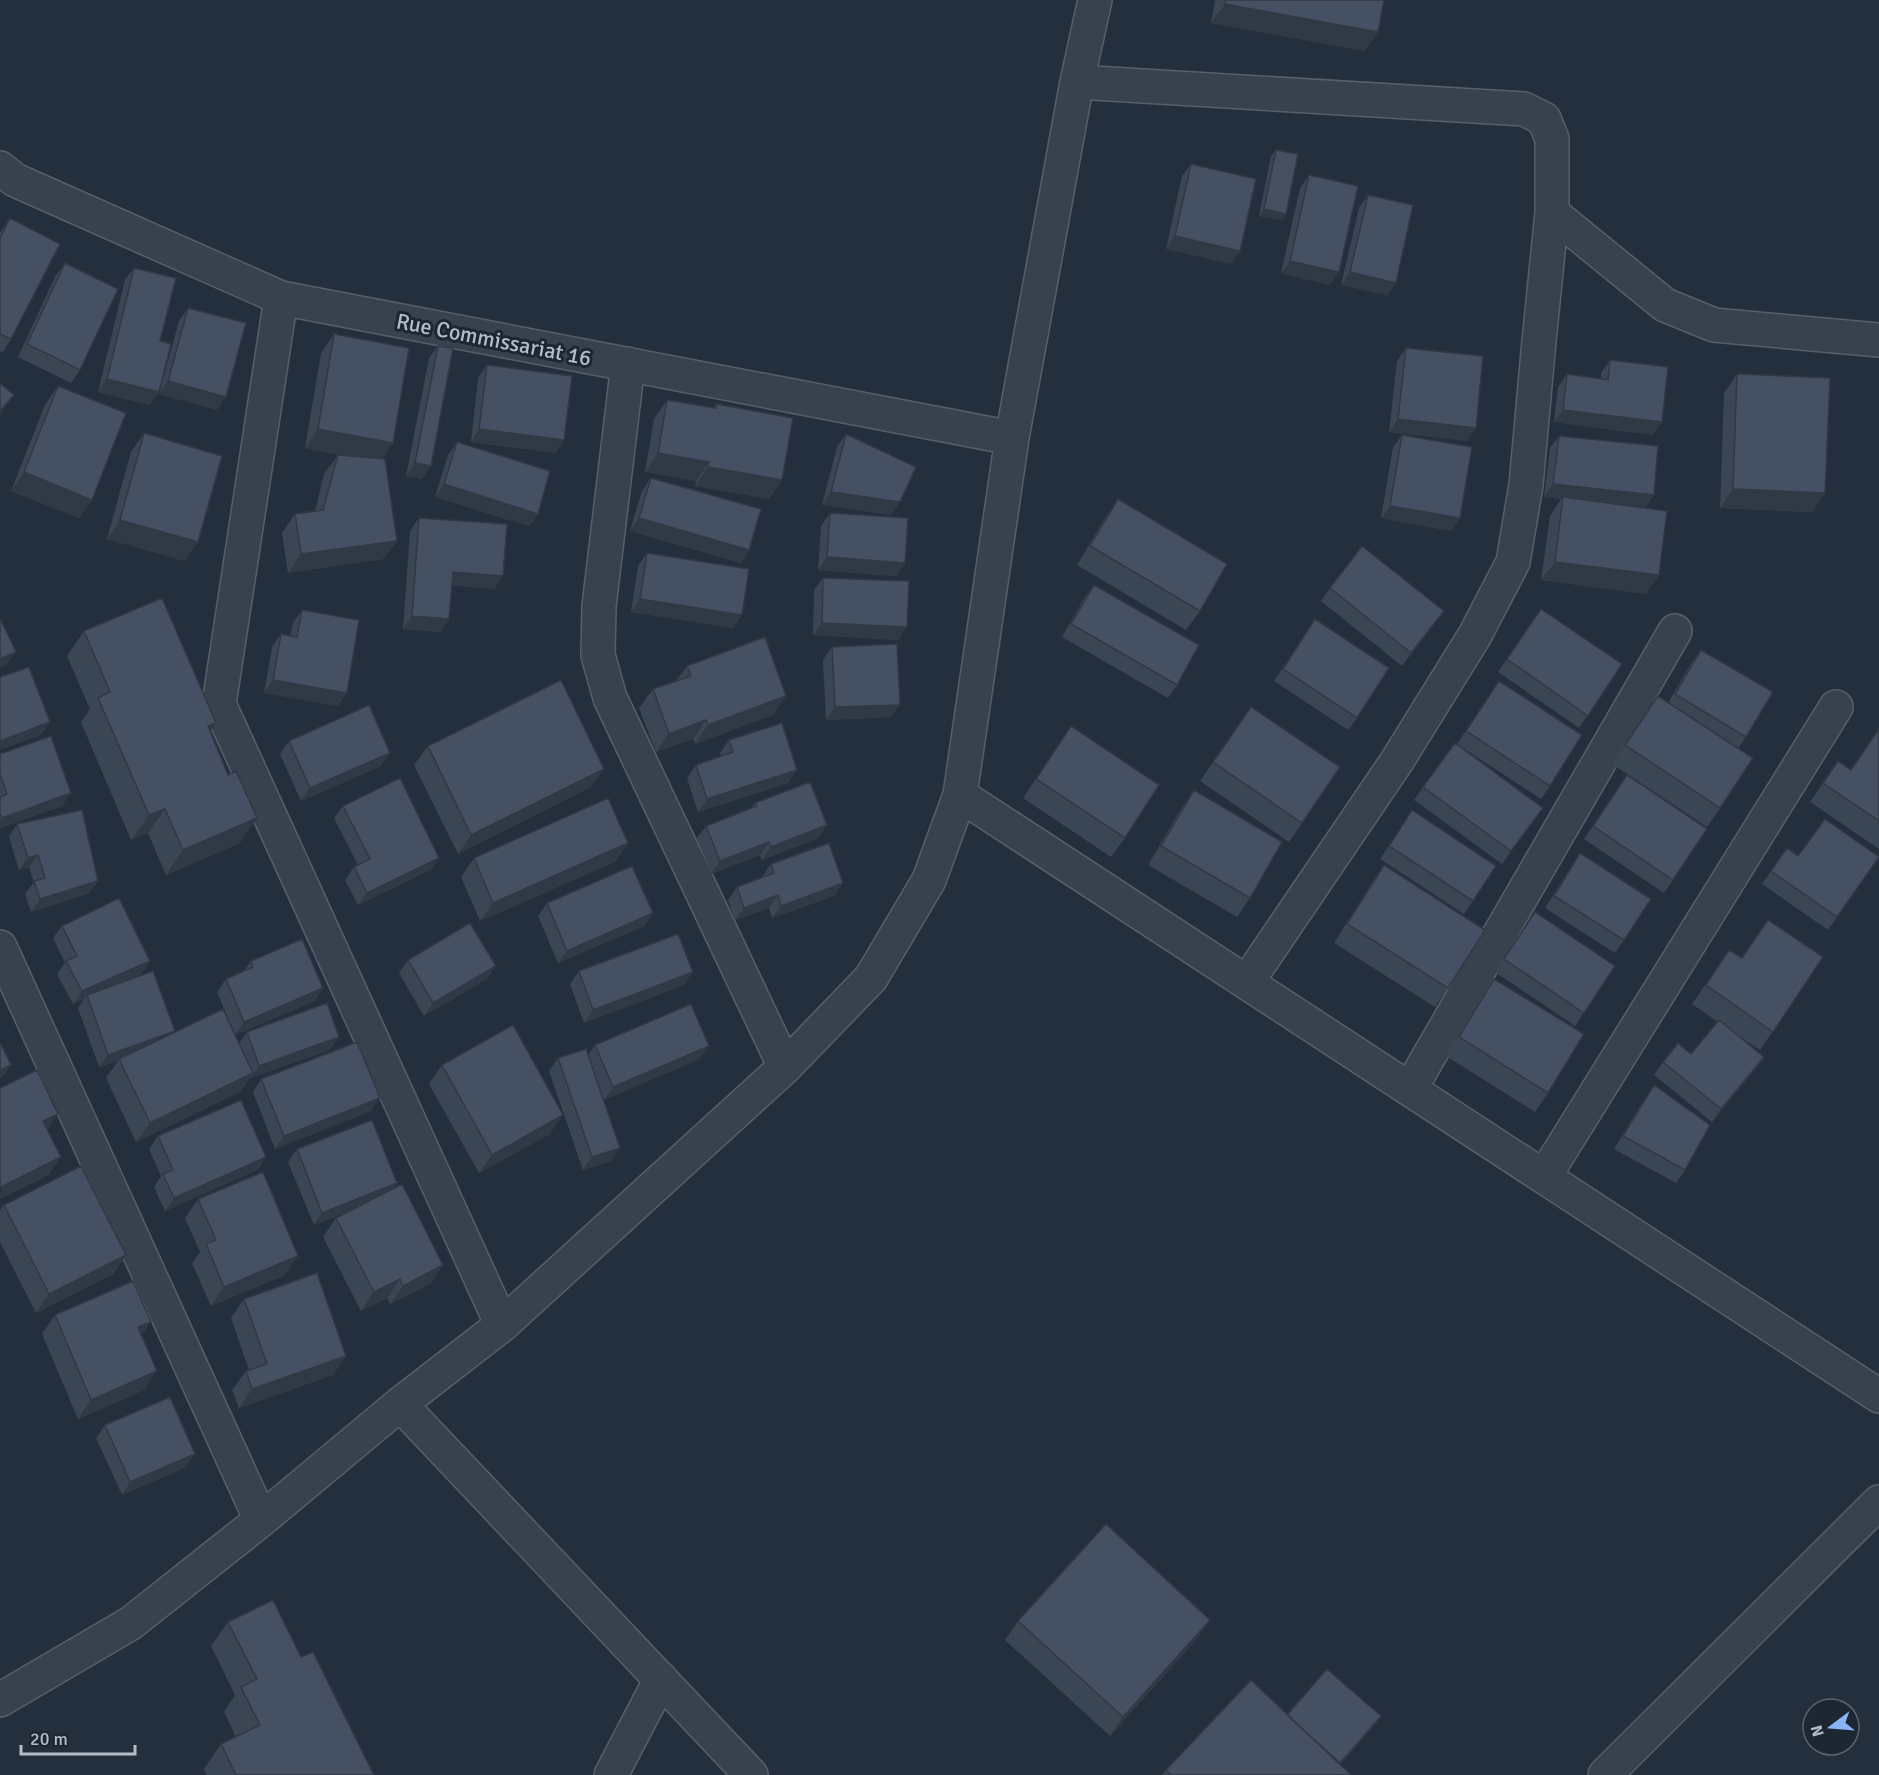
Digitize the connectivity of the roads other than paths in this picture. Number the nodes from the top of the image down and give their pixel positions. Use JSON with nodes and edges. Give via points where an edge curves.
{"nodes":[{"id":1,"x":1095,"y":0,"type":"edge"},
{"id":2,"x":1077,"y":82,"type":"junction"},
{"id":3,"x":5,"y":182,"type":"edge"},
{"id":4,"x":1552,"y":213,"type":"junction"},
{"id":5,"x":281,"y":298,"type":"junction"},
{"id":6,"x":1879,"y":340,"type":"edge"},
{"id":7,"x":628,"y":364,"type":"junction"},
{"id":8,"x":1012,"y":438,"type":"junction"},
{"id":9,"x":1675,"y":631,"type":"dead end"},
{"id":10,"x":1836,"y":707,"type":"dead end"},
{"id":11,"x":960,"y":795,"type":"junction"},
{"id":12,"x":0,"y":947,"type":"edge"},
{"id":13,"x":1247,"y":982,"type":"junction"},
{"id":14,"x":785,"y":1067,"type":"junction"},
{"id":15,"x":1410,"y":1089,"type":"junction"},
{"id":16,"x":1544,"y":1177,"type":"junction"},
{"id":17,"x":502,"y":1324,"type":"junction"},
{"id":18,"x":1879,"y":1396,"type":"edge"},
{"id":19,"x":400,"y":1404,"type":"junction"},
{"id":20,"x":1879,"y":1502,"type":"edge"},
{"id":21,"x":261,"y":1520,"type":"junction"},
{"id":22,"x":661,"y":1679,"type":"junction"},
{"id":23,"x":0,"y":1700,"type":"edge"},
{"id":24,"x":611,"y":1775,"type":"edge"},
{"id":25,"x":752,"y":1775,"type":"edge"},
{"id":26,"x":1605,"y":1775,"type":"edge"}],
"edges":[{"from":1,"to":2,"type":"street"},
{"from":2,"to":4,"type":"street","via":[[1524,109],[1544,119],[1552,139]]},
{"from":2,"to":8,"type":"street"},
{"from":3,"to":5,"type":"street","name":"Rue Commissariat 16"},
{"from":4,"to":6,"type":"street","via":[[1665,305],[1714,325]]},
{"from":4,"to":13,"type":"street","via":[[1526,485],[1513,562],[1476,635],[1397,761]]},
{"from":5,"to":7,"type":"street","name":"Rue Commissariat 16"},
{"from":5,"to":17,"type":"street","via":[[219,704]]},
{"from":7,"to":8,"type":"street","name":"Rue Commissariat 16"},
{"from":7,"to":14,"type":"street","via":[[599,606],[597,655],[610,698]]},
{"from":8,"to":11,"type":"street"},
{"from":9,"to":15,"type":"street"},
{"from":10,"to":16,"type":"street"},
{"from":11,"to":13,"type":"street"},
{"from":11,"to":14,"type":"street","via":[[929,880],[871,978]]},
{"from":12,"to":21,"type":"street"},
{"from":13,"to":15,"type":"street"},
{"from":14,"to":17,"type":"street"},
{"from":15,"to":16,"type":"street"},
{"from":16,"to":18,"type":"street"},
{"from":17,"to":19,"type":"street"},
{"from":19,"to":21,"type":"street"},
{"from":19,"to":22,"type":"street"},
{"from":20,"to":26,"type":"street"},
{"from":21,"to":23,"type":"street","via":[[131,1623]]},
{"from":22,"to":24,"type":"street"},
{"from":22,"to":25,"type":"street"}]}
